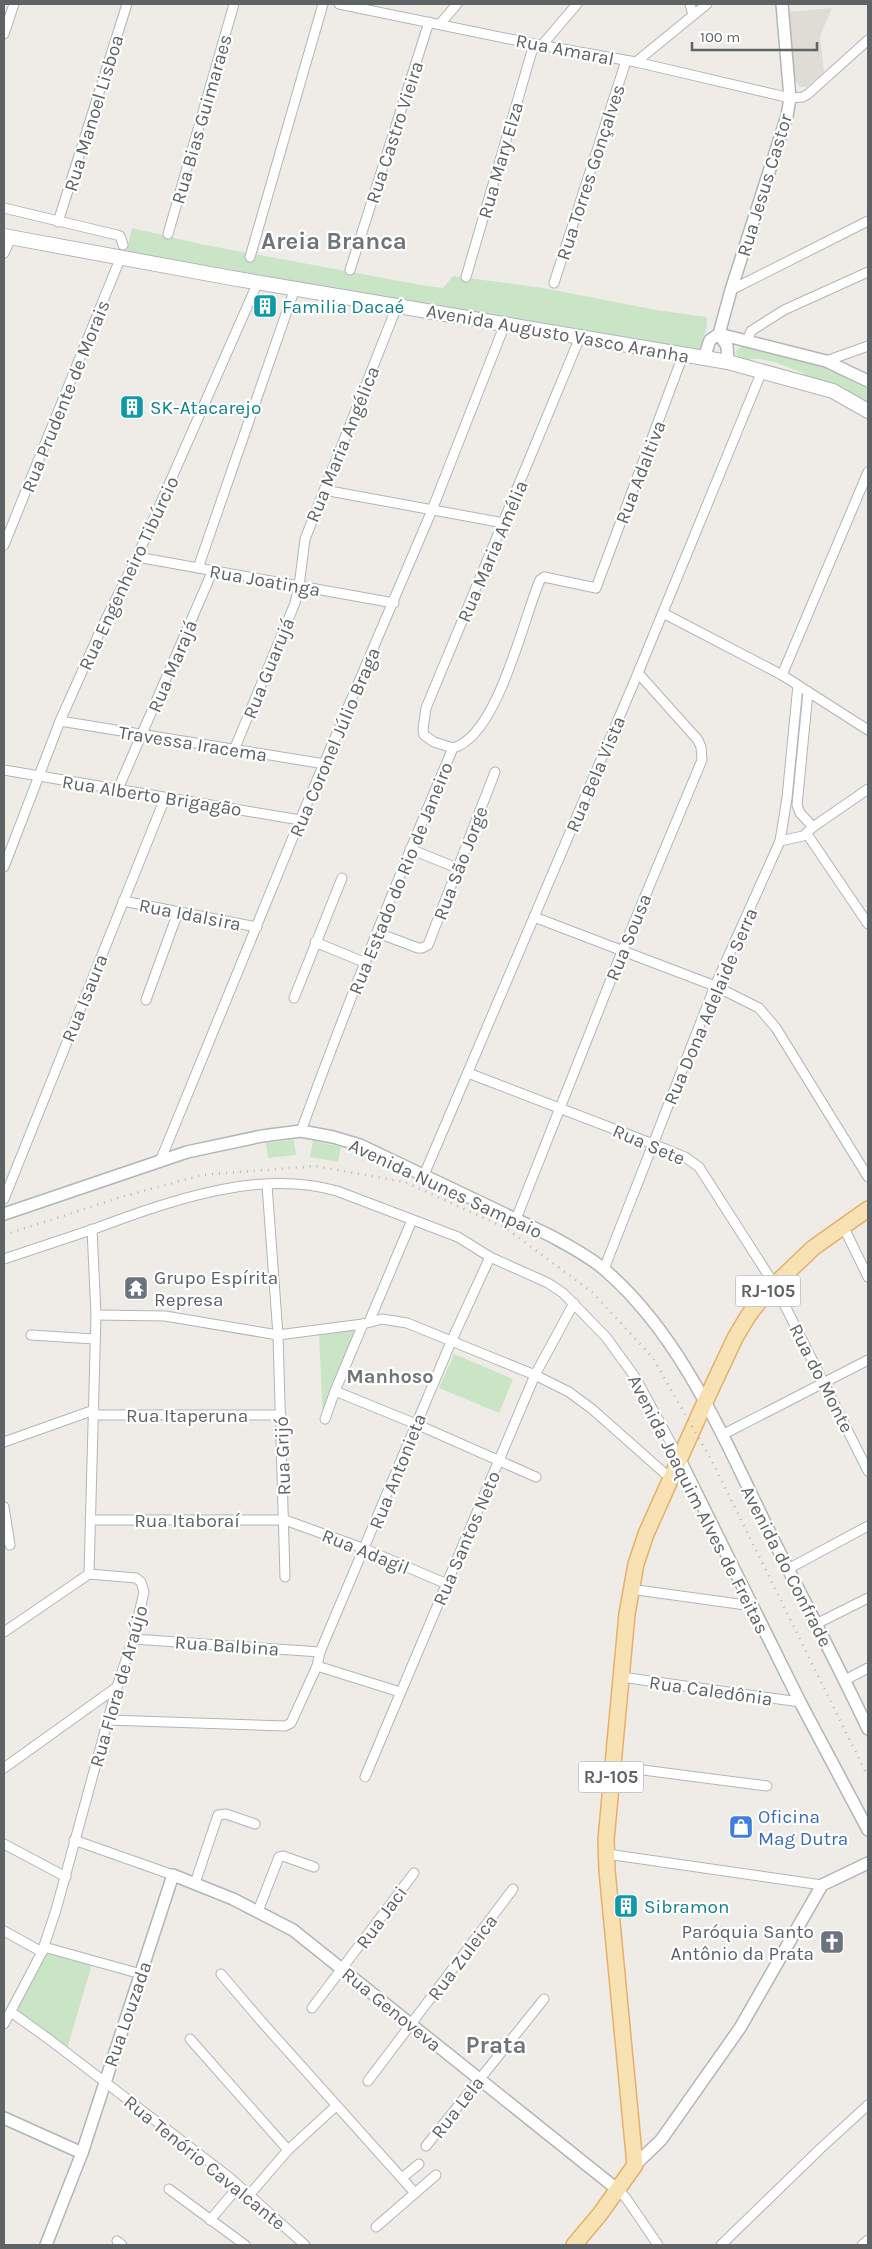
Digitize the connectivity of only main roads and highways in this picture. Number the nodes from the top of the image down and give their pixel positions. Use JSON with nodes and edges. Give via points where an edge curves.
{"nodes":[{"id":1,"x":7,"y":237,"type":"edge"},
{"id":2,"x":868,"y":411,"type":"edge"},
{"id":3,"x":868,"y":1209,"type":"edge"},
{"id":4,"x":574,"y":2245,"type":"edge"}],
"edges":[{"from":1,"to":2,"type":"main road","name":"Avenida Augusto Vasco Aranha","via":[[122,252],[258,282],[728,362],[833,392]]},
{"from":3,"to":4,"type":"main road","number":"RJ-105","via":[[813,1248],[774,1284],[741,1327],[679,1458],[641,1549],[630,1589],[612,1766],[607,1854],[635,2165]]}]}
